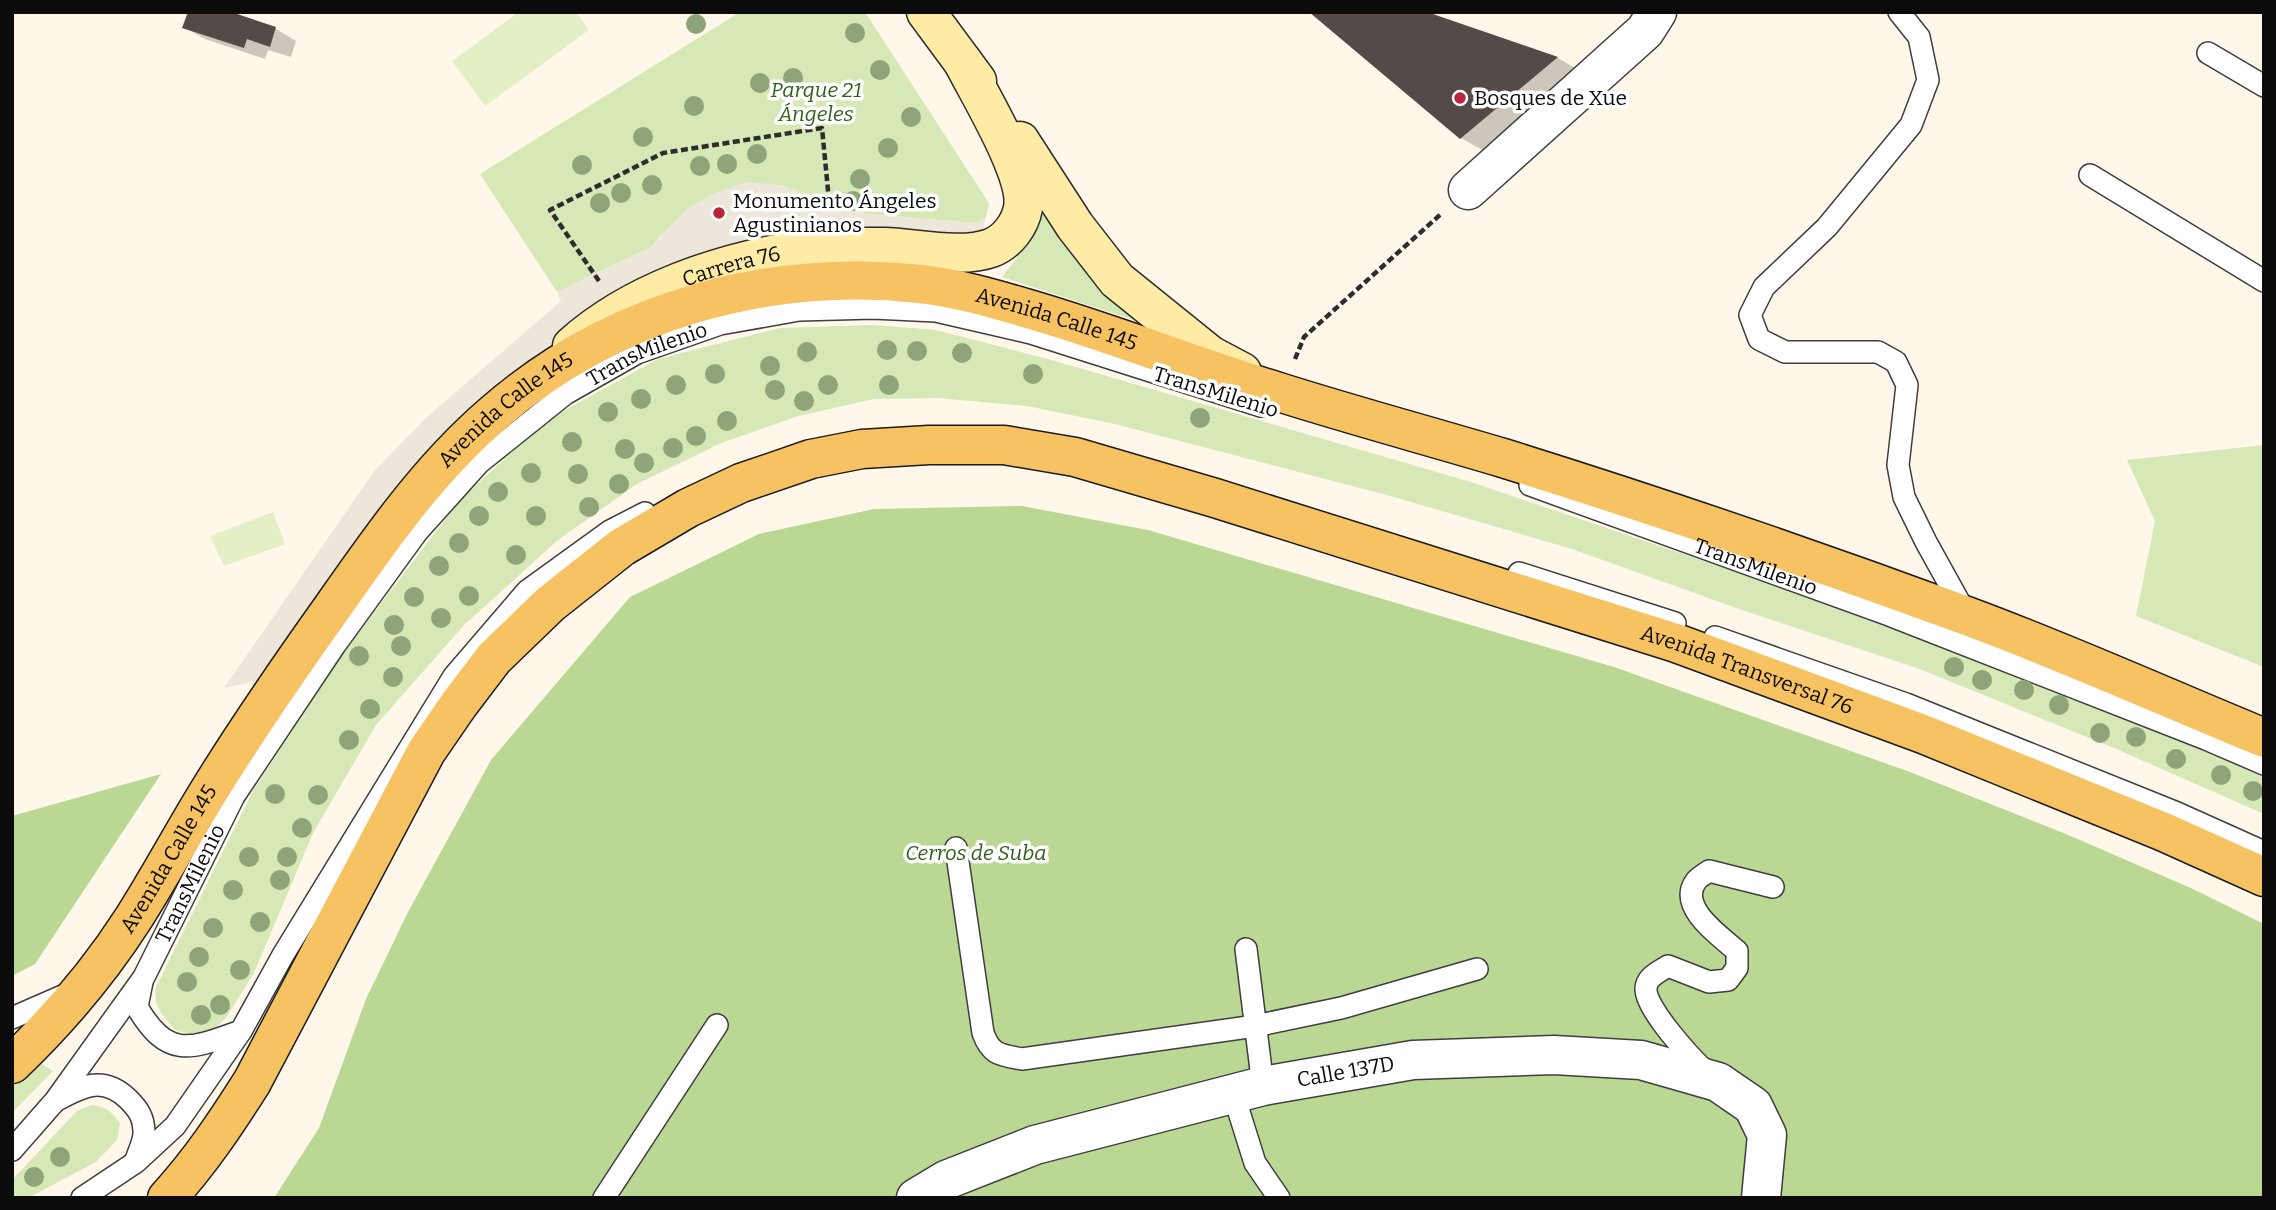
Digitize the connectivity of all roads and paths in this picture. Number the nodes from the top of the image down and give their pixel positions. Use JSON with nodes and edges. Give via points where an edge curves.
{"nodes":[{"id":1,"x":926,"y":12,"type":"edge"},
{"id":2,"x":1657,"y":12,"type":"edge"},
{"id":3,"x":1899,"y":12,"type":"edge"},
{"id":4,"x":2208,"y":53,"type":"dead end"},
{"id":5,"x":963,"y":62,"type":"junction"},
{"id":6,"x":2264,"y":86,"type":"edge"},
{"id":7,"x":2090,"y":175,"type":"dead end"},
{"id":8,"x":1468,"y":190,"type":"joint"},
{"id":9,"x":831,"y":223,"type":"dead end"},
{"id":10,"x":2264,"y":281,"type":"edge"},
{"id":11,"x":603,"y":287,"type":"dead end"},
{"id":12,"x":540,"y":375,"type":"junction"},
{"id":13,"x":1288,"y":378,"type":"junction"},
{"id":14,"x":1968,"y":616,"type":"junction"},
{"id":15,"x":2264,"y":738,"type":"edge"},
{"id":16,"x":2264,"y":764,"type":"edge"},
{"id":17,"x":956,"y":848,"type":"dead end"},
{"id":18,"x":2264,"y":852,"type":"edge"},
{"id":19,"x":2264,"y":877,"type":"edge"},
{"id":20,"x":1773,"y":887,"type":"dead end"},
{"id":21,"x":1246,"y":949,"type":"dead end"},
{"id":22,"x":1477,"y":969,"type":"dead end"},
{"id":23,"x":144,"y":977,"type":"junction"},
{"id":24,"x":85,"y":986,"type":"junction"},
{"id":25,"x":12,"y":1018,"type":"edge"},
{"id":26,"x":717,"y":1025,"type":"dead end"},
{"id":27,"x":1255,"y":1026,"type":"junction"},
{"id":28,"x":240,"y":1031,"type":"junction"},
{"id":29,"x":12,"y":1064,"type":"edge"},
{"id":30,"x":1718,"y":1082,"type":"junction"},
{"id":31,"x":1248,"y":1089,"type":"junction"},
{"id":32,"x":55,"y":1101,"type":"junction"},
{"id":33,"x":12,"y":1150,"type":"edge"},
{"id":34,"x":136,"y":1161,"type":"junction"},
{"id":35,"x":82,"y":1198,"type":"edge"},
{"id":36,"x":167,"y":1198,"type":"edge"},
{"id":37,"x":604,"y":1198,"type":"edge"},
{"id":38,"x":916,"y":1198,"type":"edge"},
{"id":39,"x":1279,"y":1198,"type":"edge"},
{"id":40,"x":1761,"y":1198,"type":"edge"}],
"edges":[{"from":1,"to":5,"type":"main road","name":"Carrera 76"},
{"from":2,"to":8,"type":"street","via":[[1645,31]]},
{"from":3,"to":14,"type":"lane","via":[[1919,37],[1928,80],[1911,125],[1827,227],[1764,287],[1750,315],[1759,340],[1784,352],[1878,352],[1896,362],[1908,385],[1898,465],[1904,497]]},
{"from":4,"to":6,"type":"lane"},
{"from":5,"to":12,"type":"main road","name":"Carrera 76","via":[[1021,180],[1023,208],[1013,232],[1003,240],[992,248],[968,253],[801,249],[725,265],[618,311],[582,336]]},
{"from":5,"to":13,"type":"main road","name":"Carrera 76","via":[[1117,280],[1210,355]]},
{"from":7,"to":10,"type":"lane"},
{"from":8,"to":13,"type":"path","via":[[1304,337]]},
{"from":9,"to":11,"type":"path","via":[[822,128],[663,153],[550,210]]},
{"from":12,"to":13,"type":"main road","name":"Avenida Calle 145","via":[[634,324],[692,304],[742,291],[820,282],[871,282],[920,284],[975,294]]},
{"from":12,"to":24,"type":"main road","name":"Avenida Calle 145","via":[[440,465],[387,530],[276,687],[136,915]]},
{"from":13,"to":14,"type":"main road","via":[[1518,463]]},
{"from":14,"to":15,"type":"main road"},
{"from":16,"to":23,"type":"lane","name":"TransMilenio","via":[[1889,615],[1506,477],[1031,333],[936,311],[799,310],[720,324],[637,353],[565,394],[479,463],[417,532],[234,796]]},
{"from":17,"to":27,"type":"lane","via":[[984,1033],[988,1047],[999,1055],[1022,1059]]},
{"from":18,"to":28,"type":"lane","via":[[1906,704],[1632,608],[1080,439],[954,426],[831,437],[757,461],[610,531],[527,591],[454,676]]},
{"from":19,"to":36,"type":"main road","name":"Avenida Transversal 76","via":[[1936,739],[1676,643],[1215,498],[1075,457],[1004,445],[862,449],[811,459],[741,483],[688,508],[622,547],[550,604],[494,658],[426,752],[252,1082],[214,1140]]},
{"from":20,"to":30,"type":"lane","via":[[1709,871],[1695,882],[1690,900],[1696,914],[1737,951],[1737,968],[1728,980],[1709,982],[1668,967],[1645,986],[1647,999],[1686,1054]]},
{"from":21,"to":27,"type":"lane"},
{"from":22,"to":27,"type":"lane","via":[[1341,1008]]},
{"from":23,"to":28,"type":"lane","name":"TransMilenio","via":[[137,1007],[149,1028],[171,1044],[195,1048]]},
{"from":23,"to":32,"type":"lane","name":"TransMilenio"},
{"from":24,"to":25,"type":"lane"},
{"from":24,"to":29,"type":"main road","name":"Avenida Calle 145"},
{"from":26,"to":37,"type":"lane"},
{"from":27,"to":31,"type":"lane"},
{"from":28,"to":34,"type":"lane","via":[[175,1126]]},
{"from":30,"to":31,"type":"street","name":"Calle 137D","via":[[1641,1060],[1555,1055],[1413,1060]]},
{"from":30,"to":40,"type":"street","name":"Calle 137D","via":[[1753,1106],[1767,1135]]},
{"from":31,"to":38,"type":"street","name":"Calle 137D","via":[[1035,1144],[946,1180]]},
{"from":31,"to":39,"type":"lane","via":[[1255,1163]]},
{"from":32,"to":33,"type":"lane","name":"TransMilenio"},
{"from":32,"to":34,"type":"lane","name":"TransMilenio","via":[[97,1084],[117,1088],[141,1111],[145,1135]]},
{"from":34,"to":35,"type":"lane"}]}
